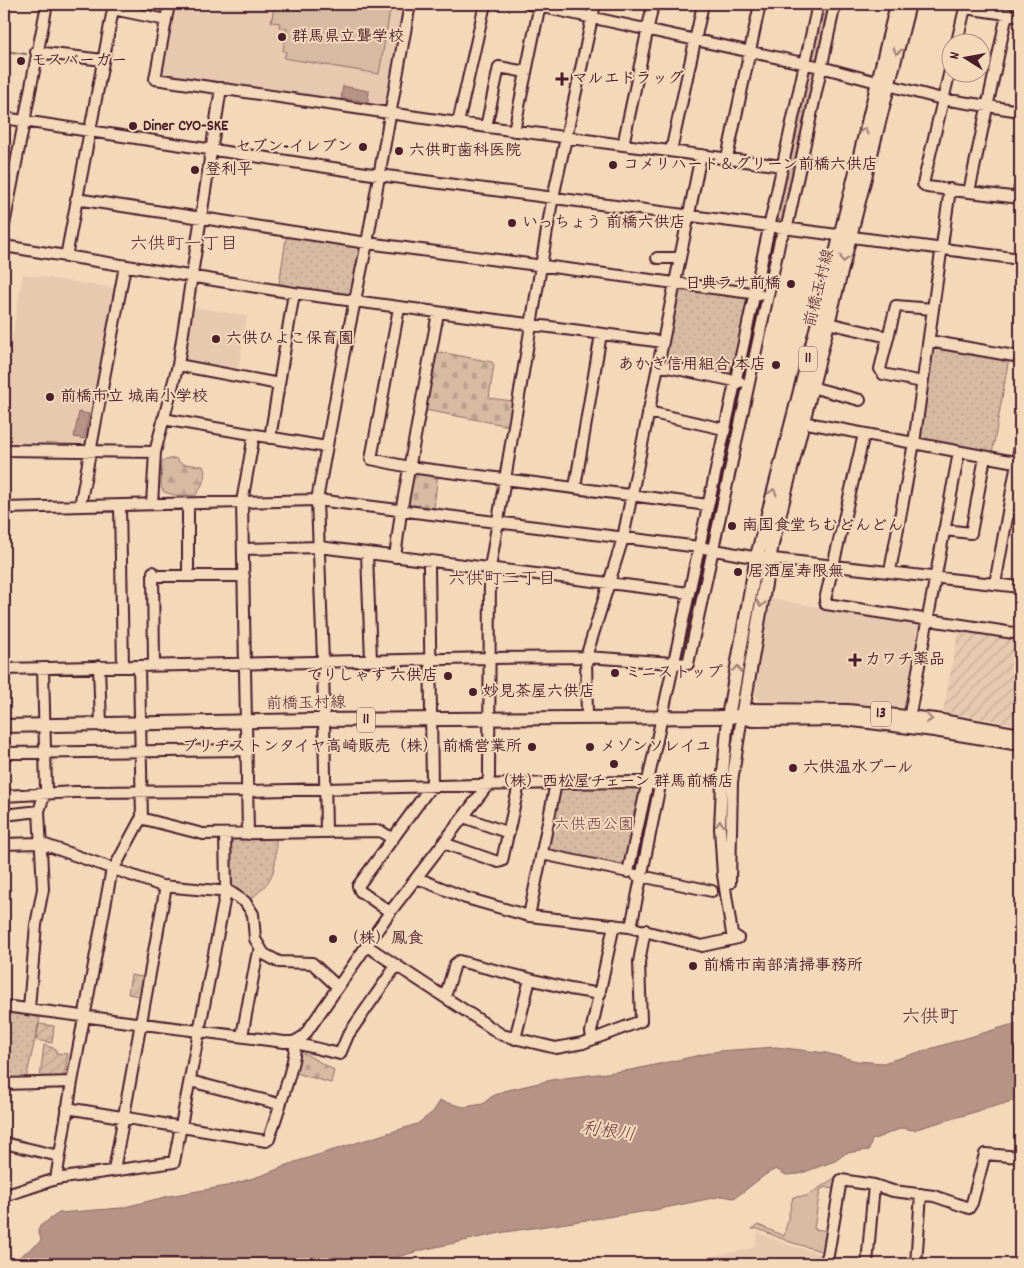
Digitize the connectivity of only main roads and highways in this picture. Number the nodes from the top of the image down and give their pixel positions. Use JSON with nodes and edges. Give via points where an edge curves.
{"nodes":[{"id":1,"x":896,"y":4,"type":"edge"},
{"id":2,"x":909,"y":4,"type":"edge"},
{"id":3,"x":882,"y":83,"type":"junction"},
{"id":4,"x":845,"y":236,"type":"junction"},
{"id":5,"x":763,"y":556,"type":"junction"},
{"id":6,"x":728,"y":716,"type":"junction"},
{"id":7,"x":742,"y":716,"type":"junction"},
{"id":8,"x":908,"y":722,"type":"junction"},
{"id":9,"x":4,"y":726,"type":"edge"},
{"id":10,"x":1020,"y":734,"type":"edge"},
{"id":11,"x":1020,"y":744,"type":"edge"}],
"edges":[{"from":1,"to":3,"type":"main road","name":"前橋玉村線","number":"11"},
{"from":2,"to":3,"type":"main road","name":"前橋玉村線","number":"11","one_way":true},
{"from":3,"to":4,"type":"main road","name":"前橋玉村線","number":"11"},
{"from":5,"to":4,"type":"main road","name":"前橋玉村線","number":"11","one_way":true},
{"from":4,"to":5,"type":"main road","name":"前橋玉村線","number":"11","one_way":true,"via":[[828,323]]},
{"from":6,"to":5,"type":"main road","name":"前橋玉村線","number":"11","one_way":true},
{"from":5,"to":7,"type":"main road","name":"前橋玉村線","number":"11","one_way":true},
{"from":6,"to":7,"type":"main road","name":"前橋玉村線","number":"11"},
{"from":6,"to":9,"type":"main road","name":"前橋玉村線","number":"11"},
{"from":7,"to":8,"type":"main road","number":"13","via":[[752,720]]},
{"from":8,"to":10,"type":"main road","number":"13","one_way":true},
{"from":8,"to":11,"type":"main road","number":"13"}]}
